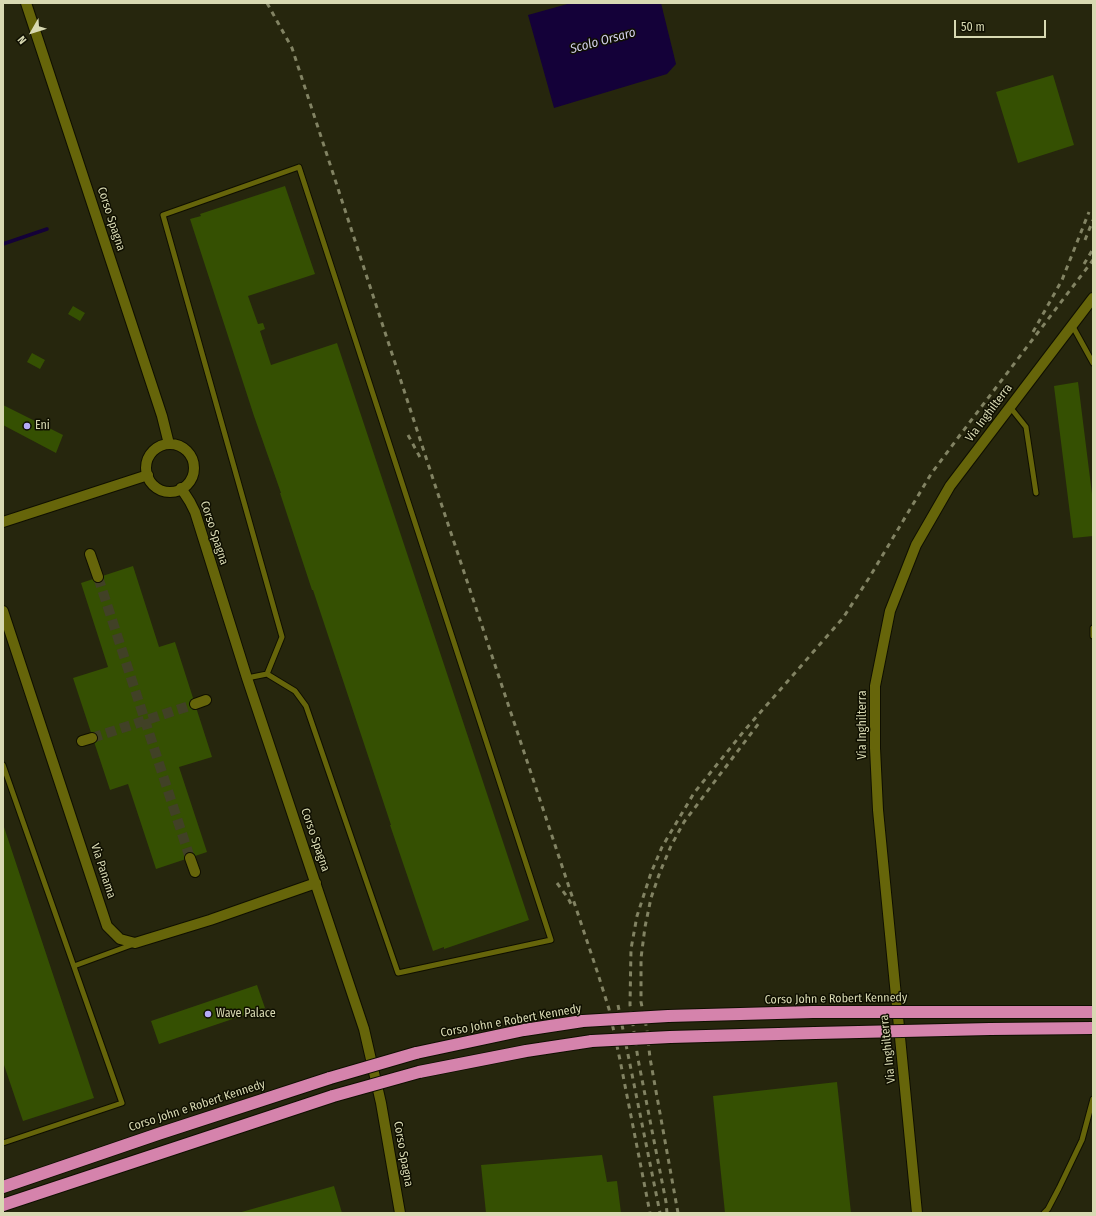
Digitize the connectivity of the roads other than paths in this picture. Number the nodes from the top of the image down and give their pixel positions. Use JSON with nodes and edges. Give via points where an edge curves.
{"nodes":[{"id":1,"x":26,"y":3,"type":"edge"},
{"id":2,"x":1093,"y":298,"type":"edge"},
{"id":3,"x":1072,"y":325,"type":"junction"},
{"id":4,"x":1093,"y":363,"type":"edge"},
{"id":5,"x":1010,"y":407,"type":"junction"},
{"id":6,"x":169,"y":444,"type":"junction"},
{"id":7,"x":148,"y":475,"type":"junction"},
{"id":8,"x":181,"y":488,"type":"junction"},
{"id":9,"x":1036,"y":493,"type":"dead end"},
{"id":10,"x":3,"y":522,"type":"edge"},
{"id":11,"x":90,"y":554,"type":"dead end"},
{"id":12,"x":98,"y":577,"type":"tunnel mouth"},
{"id":13,"x":3,"y":611,"type":"edge"},
{"id":14,"x":1093,"y":628,"type":"edge"},
{"id":15,"x":1093,"y":636,"type":"edge"},
{"id":16,"x":267,"y":674,"type":"junction"},
{"id":17,"x":247,"y":678,"type":"junction"},
{"id":18,"x":206,"y":700,"type":"dead end"},
{"id":19,"x":195,"y":704,"type":"tunnel mouth"},
{"id":20,"x":92,"y":738,"type":"tunnel mouth"},
{"id":21,"x":82,"y":742,"type":"dead end"},
{"id":22,"x":3,"y":765,"type":"edge"},
{"id":23,"x":190,"y":858,"type":"tunnel mouth"},
{"id":24,"x":195,"y":872,"type":"dead end"},
{"id":25,"x":316,"y":883,"type":"junction"},
{"id":26,"x":135,"y":944,"type":"junction"},
{"id":27,"x":74,"y":966,"type":"junction"},
{"id":28,"x":1093,"y":1012,"type":"edge"},
{"id":29,"x":1093,"y":1028,"type":"edge"},
{"id":30,"x":1093,"y":1099,"type":"edge"},
{"id":31,"x":3,"y":1143,"type":"edge"},
{"id":32,"x":3,"y":1187,"type":"edge"},
{"id":33,"x":3,"y":1205,"type":"edge"},
{"id":34,"x":399,"y":1211,"type":"edge"},
{"id":35,"x":917,"y":1213,"type":"edge"},
{"id":36,"x":1044,"y":1213,"type":"edge"}],
"edges":[{"from":1,"to":6,"type":"street","name":"Corso Spagna","via":[[160,409]]},
{"from":2,"to":3,"type":"street","name":"Via Inghilterra"},
{"from":3,"to":4,"type":"lane"},
{"from":3,"to":5,"type":"street","name":"Via Inghilterra"},
{"from":5,"to":9,"type":"lane","via":[[1026,427]]},
{"from":5,"to":35,"type":"street","name":"Via Inghilterra","via":[[950,486],[916,545],[890,612],[875,686],[878,810]]},
{"from":6,"to":7,"type":"street","via":[[154,450],[147,464]]},
{"from":6,"to":8,"type":"street","via":[[183,448],[192,459],[194,467],[191,480]]},
{"from":7,"to":8,"type":"street","via":[[158,488],[166,491],[177,491]]},
{"from":7,"to":10,"type":"street"},
{"from":8,"to":17,"type":"street","name":"Corso Spagna","via":[[195,512]]},
{"from":11,"to":12,"type":"street"},
{"from":13,"to":26,"type":"street","name":"Via Panama","via":[[107,926],[120,939]]},
{"from":14,"to":15,"type":"lane"},
{"from":16,"to":16,"type":"lane","via":[[295,691],[306,706],[398,973],[551,940],[300,167],[162,215],[282,637]]},
{"from":16,"to":17,"type":"lane"},
{"from":17,"to":25,"type":"street","name":"Corso Spagna"},
{"from":18,"to":19,"type":"street"},
{"from":20,"to":21,"type":"street"},
{"from":22,"to":27,"type":"lane"},
{"from":23,"to":24,"type":"street"},
{"from":25,"to":26,"type":"street"},
{"from":25,"to":34,"type":"street","name":"Corso Spagna","via":[[364,1029],[381,1103]]},
{"from":26,"to":27,"type":"lane"},
{"from":27,"to":31,"type":"lane","via":[[122,1103]]},
{"from":28,"to":32,"type":"highway","name":"Corso John e Robert Kennedy","bridge":true,"via":[[813,1012],[668,1016],[583,1021],[524,1030],[416,1053],[330,1078]]},
{"from":29,"to":33,"type":"highway","bridge":true,"via":[[670,1037],[592,1041],[526,1051],[419,1072],[333,1096]]},
{"from":30,"to":36,"type":"lane","via":[[1082,1140]]}]}
